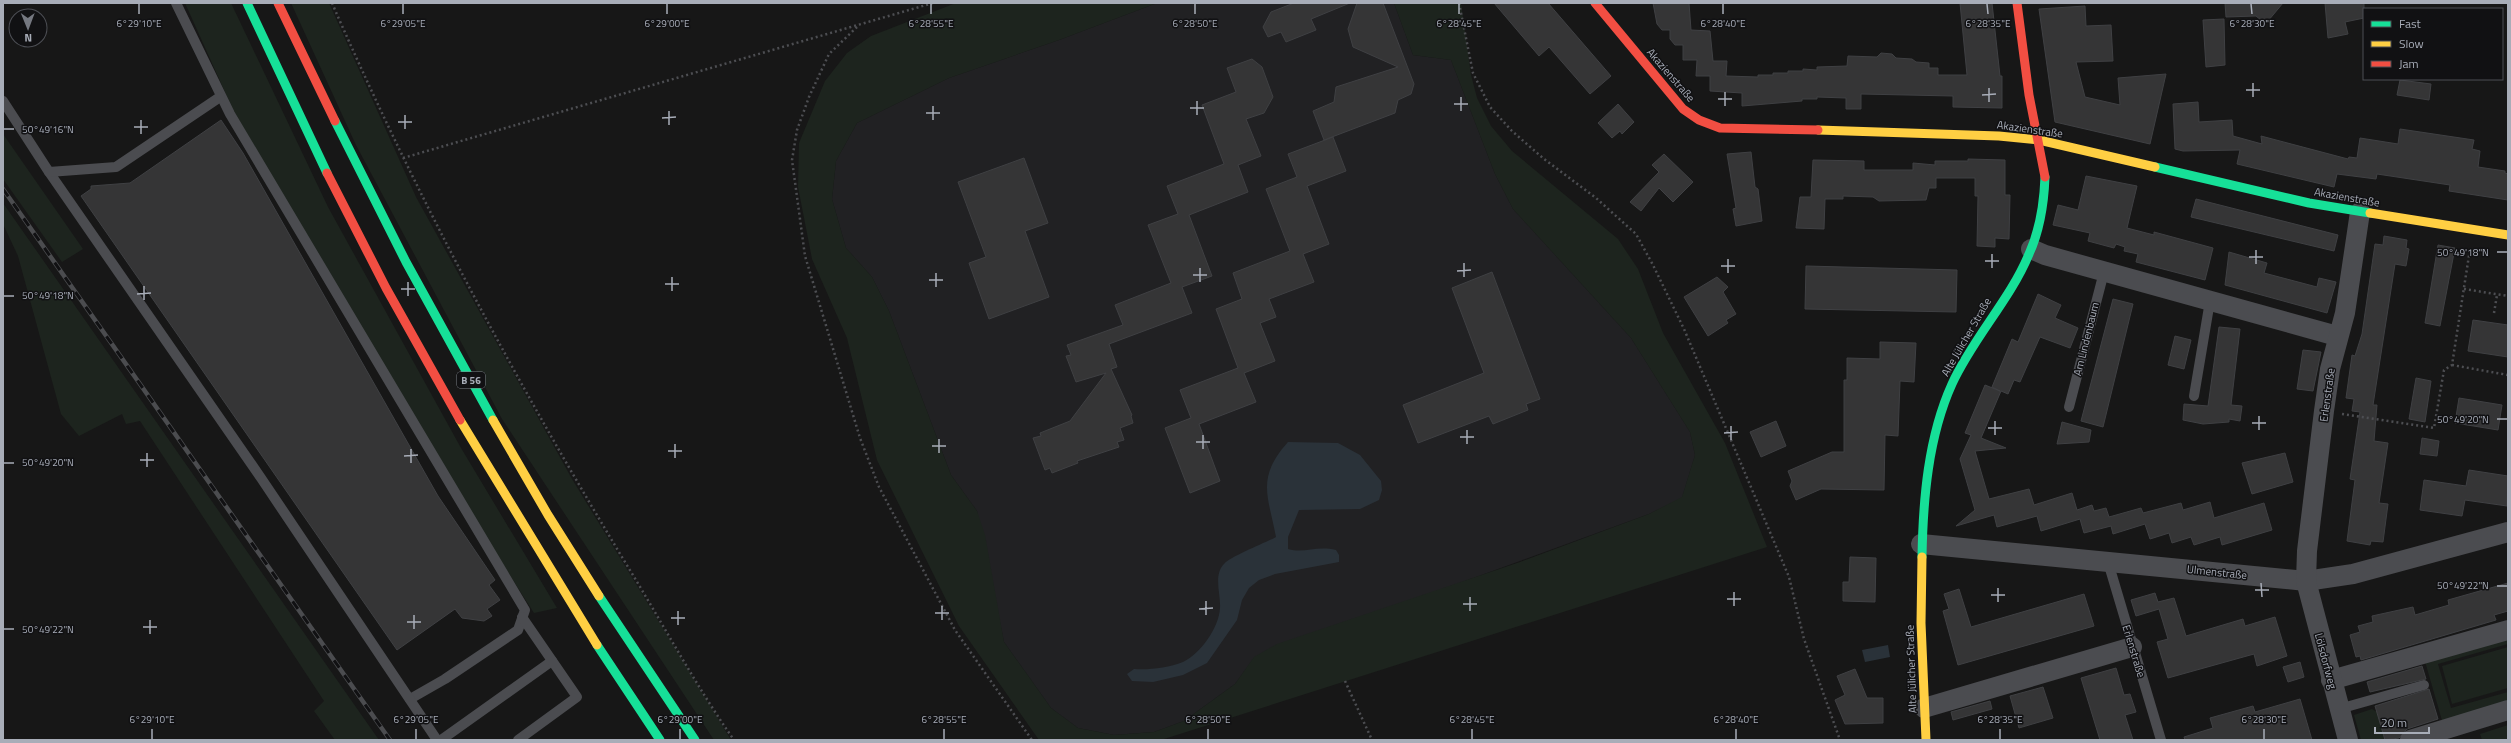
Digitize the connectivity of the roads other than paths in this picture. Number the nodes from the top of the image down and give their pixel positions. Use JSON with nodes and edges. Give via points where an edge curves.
{"nodes":[{"id":1,"x":176,"y":3,"type":"edge"},
{"id":2,"x":246,"y":3,"type":"edge"},
{"id":3,"x":278,"y":3,"type":"edge"},
{"id":4,"x":1595,"y":3,"type":"edge"},
{"id":5,"x":2017,"y":3,"type":"edge"},
{"id":6,"x":220,"y":97,"type":"junction"},
{"id":7,"x":3,"y":101,"type":"edge"},
{"id":8,"x":2039,"y":140,"type":"junction"},
{"id":9,"x":49,"y":172,"type":"junction"},
{"id":10,"x":2360,"y":212,"type":"junction"},
{"id":11,"x":2508,"y":235,"type":"edge"},
{"id":12,"x":2031,"y":249,"type":"junction"},
{"id":13,"x":2104,"y":272,"type":"junction"},
{"id":14,"x":2210,"y":301,"type":"junction"},
{"id":15,"x":2337,"y":336,"type":"junction"},
{"id":16,"x":2194,"y":396,"type":"dead end"},
{"id":17,"x":2069,"y":407,"type":"dead end"},
{"id":18,"x":2507,"y":534,"type":"edge"},
{"id":19,"x":1921,"y":544,"type":"junction"},
{"id":20,"x":2108,"y":562,"type":"junction"},
{"id":21,"x":2306,"y":581,"type":"junction"},
{"id":22,"x":522,"y":618,"type":"junction"},
{"id":23,"x":2508,"y":630,"type":"edge"},
{"id":24,"x":2132,"y":647,"type":"junction"},
{"id":25,"x":552,"y":661,"type":"junction"},
{"id":26,"x":2331,"y":680,"type":"junction"},
{"id":27,"x":2424,"y":685,"type":"dead end"},
{"id":28,"x":410,"y":699,"type":"junction"},
{"id":29,"x":1924,"y":708,"type":"junction"},
{"id":30,"x":2339,"y":709,"type":"junction"},
{"id":31,"x":2508,"y":710,"type":"edge"},
{"id":32,"x":437,"y":740,"type":"edge"},
{"id":33,"x":441,"y":740,"type":"edge"},
{"id":34,"x":518,"y":740,"type":"edge"},
{"id":35,"x":660,"y":740,"type":"edge"},
{"id":36,"x":695,"y":740,"type":"edge"},
{"id":37,"x":1926,"y":740,"type":"edge"},
{"id":38,"x":2161,"y":740,"type":"edge"},
{"id":39,"x":2348,"y":740,"type":"edge"},
{"id":40,"x":2410,"y":740,"type":"edge"}],
"edges":[{"from":1,"to":6,"type":"lane"},
{"from":2,"to":35,"type":"street","number":"B 56","via":[[342,203],[477,452],[609,666]]},
{"from":3,"to":36,"type":"street","number":"B 56","via":[[334,123],[481,400],[550,517]]},
{"from":4,"to":8,"type":"street","name":"Akazienstraße","via":[[1683,109],[1699,120],[1720,128],[1896,132]]},
{"from":5,"to":8,"type":"street","name":"Alte Jülicher Straße"},
{"from":6,"to":9,"type":"lane","via":[[116,167]]},
{"from":6,"to":22,"type":"lane","via":[[525,610]]},
{"from":7,"to":9,"type":"lane"},
{"from":8,"to":10,"type":"street","name":"Akazienstraße","via":[[2309,203]]},
{"from":8,"to":12,"type":"street","name":"Alte Jülicher Straße","via":[[2045,168],[2045,183]]},
{"from":9,"to":28,"type":"lane","via":[[262,478]]},
{"from":10,"to":11,"type":"street","name":"Akazienstraße"},
{"from":10,"to":15,"type":"street","name":"Erlenstraße","via":[[2345,312]]},
{"from":12,"to":13,"type":"street"},
{"from":12,"to":19,"type":"street","name":"Alte Jülicher Straße","via":[[2025,263],[1961,366],[1949,392],[1935,442]]},
{"from":13,"to":14,"type":"street"},
{"from":13,"to":17,"type":"lane","name":"Am Lindenbaum"},
{"from":14,"to":15,"type":"street"},
{"from":14,"to":16,"type":"lane"},
{"from":15,"to":21,"type":"street","name":"Erlenstraße","via":[[2324,411],[2307,551]]},
{"from":18,"to":21,"type":"street","name":"Ulmenstraße","via":[[2353,574]]},
{"from":19,"to":20,"type":"street","name":"Ulmenstraße"},
{"from":19,"to":29,"type":"street","name":"Alte Jülicher Straße","via":[[1919,575]]},
{"from":20,"to":21,"type":"street","name":"Ulmenstraße"},
{"from":20,"to":24,"type":"lane","name":"Erlenstraße"},
{"from":21,"to":26,"type":"street","name":"Lölsdorfweg"},
{"from":22,"to":25,"type":"lane"},
{"from":22,"to":28,"type":"lane","via":[[518,630]]},
{"from":23,"to":26,"type":"street"},
{"from":24,"to":29,"type":"street"},
{"from":24,"to":38,"type":"lane","name":"Erlenstraße"},
{"from":25,"to":33,"type":"lane"},
{"from":25,"to":34,"type":"lane","via":[[578,697]]},
{"from":26,"to":30,"type":"street","name":"Lölsdorfweg"},
{"from":27,"to":30,"type":"lane"},
{"from":28,"to":32,"type":"lane"},
{"from":29,"to":37,"type":"street","name":"Alte Jülicher Straße"},
{"from":30,"to":39,"type":"street","name":"Lölsdorfweg"},
{"from":31,"to":40,"type":"street"}]}
